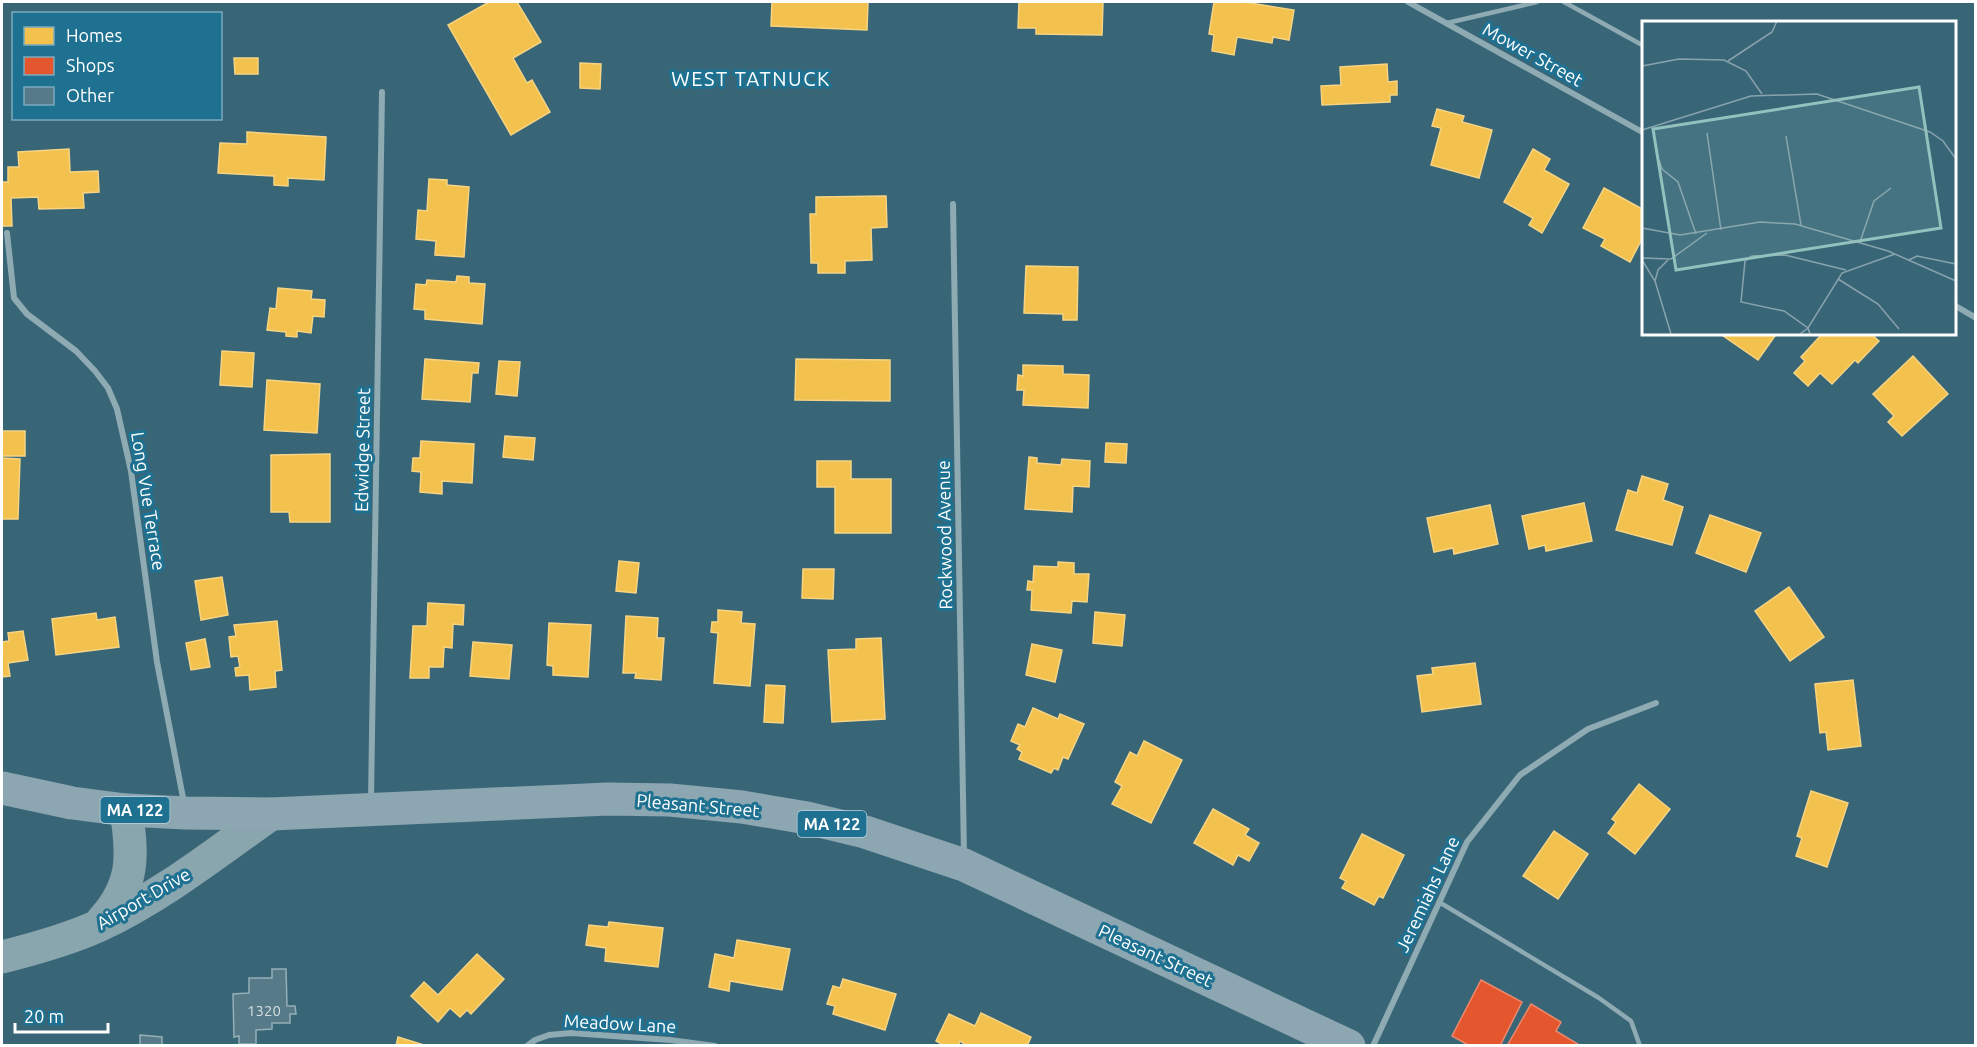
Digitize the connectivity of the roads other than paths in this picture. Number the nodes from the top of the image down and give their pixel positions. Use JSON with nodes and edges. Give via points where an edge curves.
{"nodes":[{"id":1,"x":1408,"y":2,"type":"edge"},
{"id":2,"x":1537,"y":2,"type":"edge"},
{"id":3,"x":1564,"y":2,"type":"edge"},
{"id":4,"x":1447,"y":24,"type":"junction"},
{"id":5,"x":1642,"y":45,"type":"edge"},
{"id":6,"x":382,"y":92,"type":"dead end"},
{"id":7,"x":1642,"y":132,"type":"edge"},
{"id":8,"x":953,"y":204,"type":"dead end"},
{"id":9,"x":7,"y":233,"type":"dead end"},
{"id":10,"x":1956,"y":306,"type":"edge"},
{"id":11,"x":1976,"y":318,"type":"edge"},
{"id":12,"x":1656,"y":703,"type":"dead end"},
{"id":13,"x":2,"y":788,"type":"edge"},
{"id":14,"x":371,"y":809,"type":"junction"},
{"id":15,"x":126,"y":810,"type":"junction"},
{"id":16,"x":186,"y":813,"type":"junction"},
{"id":17,"x":271,"y":814,"type":"junction"},
{"id":18,"x":964,"y":866,"type":"junction"},
{"id":19,"x":1439,"y":902,"type":"junction"},
{"id":20,"x":97,"y":926,"type":"junction"},
{"id":21,"x":2,"y":957,"type":"edge"},
{"id":22,"x":527,"y":1046,"type":"edge"},
{"id":23,"x":715,"y":1046,"type":"edge"},
{"id":24,"x":1349,"y":1046,"type":"edge"},
{"id":25,"x":1373,"y":1046,"type":"edge"},
{"id":26,"x":1640,"y":1046,"type":"edge"}],
"edges":[{"from":1,"to":4,"type":"street","name":"Mower Street"},
{"from":2,"to":4,"type":"lane"},
{"from":3,"to":5,"type":"lane"},
{"from":4,"to":7,"type":"street","name":"Mower Street"},
{"from":6,"to":14,"type":"street","name":"Edwidge Street"},
{"from":8,"to":18,"type":"street","name":"Rockwood Avenue"},
{"from":9,"to":16,"type":"street","name":"Long Vue Terrace","via":[[14,298],[27,314],[76,351],[95,371],[117,409],[131,471],[157,662]]},
{"from":10,"to":11,"type":"street"},
{"from":12,"to":19,"type":"street","name":"Jeremiahs Lane","via":[[1588,729],[1520,775],[1467,842]]},
{"from":13,"to":15,"type":"main road","name":"Pleasant Street","number":"MA 122"},
{"from":14,"to":17,"type":"main road","name":"Pleasant Street","number":"MA 122"},
{"from":14,"to":18,"type":"main road","name":"Pleasant Street","number":"MA 122","via":[[670,800],[807,818],[866,832]]},
{"from":15,"to":16,"type":"main road","name":"Pleasant Street","number":"MA 122"},
{"from":15,"to":20,"type":"main road","via":[[131,842],[128,876],[119,900]]},
{"from":16,"to":17,"type":"main road","name":"Pleasant Street","number":"MA 122"},
{"from":17,"to":20,"type":"main road","name":"Airport Drive","via":[[180,878]]},
{"from":18,"to":24,"type":"main road","name":"Pleasant Street","number":"MA 122"},
{"from":19,"to":25,"type":"street","name":"Jeremiahs Lane"},
{"from":19,"to":26,"type":"lane","via":[[1599,998],[1631,1021]]},
{"from":20,"to":21,"type":"main road","name":"Airport Drive"},
{"from":22,"to":23,"type":"street","name":"Meadow Lane","via":[[549,1035],[571,1033]]}]}
